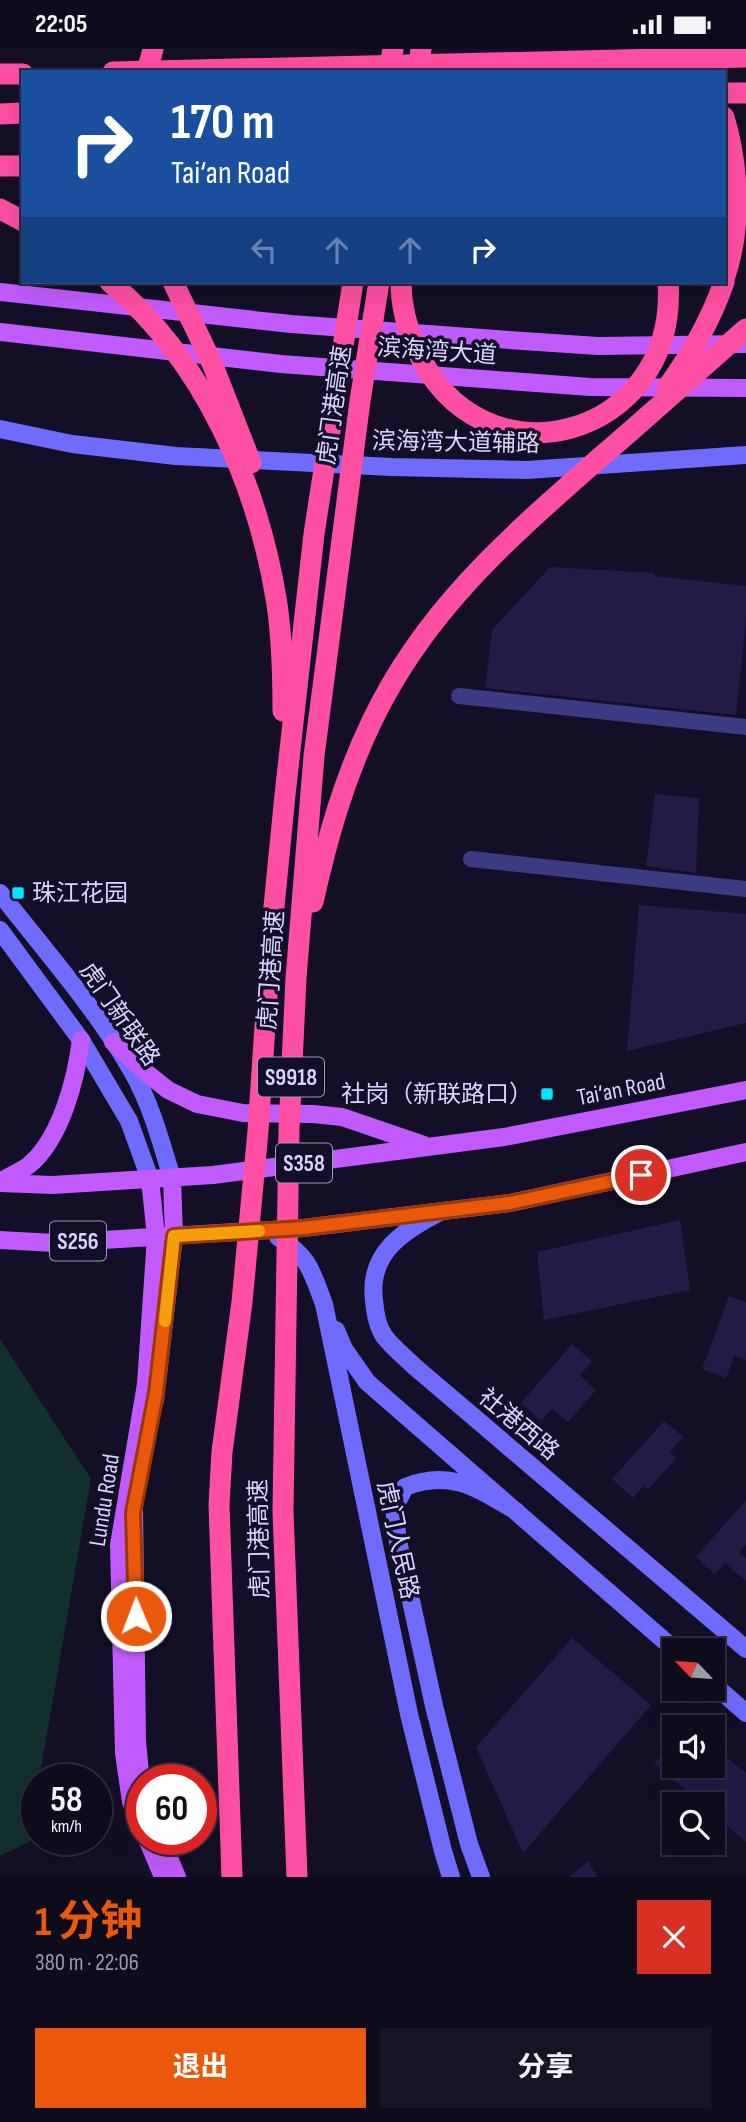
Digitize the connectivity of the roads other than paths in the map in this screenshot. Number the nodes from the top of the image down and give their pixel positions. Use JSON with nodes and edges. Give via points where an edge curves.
{"nodes":[{"id":1,"x":153,"y":49,"type":"edge"},
{"id":2,"x":393,"y":49,"type":"edge"},
{"id":3,"x":421,"y":49,"type":"edge"},
{"id":4,"x":696,"y":49,"type":"edge"},
{"id":5,"x":746,"y":57,"type":"edge"},
{"id":6,"x":148,"y":70,"type":"edge"},
{"id":7,"x":197,"y":70,"type":"edge"},
{"id":8,"x":389,"y":70,"type":"edge"},
{"id":9,"x":418,"y":70,"type":"edge"},
{"id":10,"x":706,"y":70,"type":"edge"},
{"id":11,"x":21,"y":74,"type":"edge"},
{"id":12,"x":0,"y":75,"type":"edge"},
{"id":13,"x":726,"y":93,"type":"edge"},
{"id":14,"x":746,"y":93,"type":"edge"},
{"id":15,"x":21,"y":113,"type":"edge"},
{"id":16,"x":0,"y":114,"type":"edge"},
{"id":17,"x":726,"y":124,"type":"edge"},
{"id":18,"x":0,"y":166,"type":"edge"},
{"id":19,"x":21,"y":166,"type":"edge"},
{"id":20,"x":0,"y":209,"type":"edge"},
{"id":21,"x":21,"y":220,"type":"edge"},
{"id":22,"x":726,"y":271,"type":"edge"},
{"id":23,"x":112,"y":284,"type":"edge"},
{"id":24,"x":174,"y":284,"type":"edge"},
{"id":25,"x":353,"y":284,"type":"edge"},
{"id":26,"x":379,"y":284,"type":"edge"},
{"id":27,"x":401,"y":284,"type":"edge"},
{"id":28,"x":668,"y":284,"type":"edge"},
{"id":29,"x":723,"y":284,"type":"edge"},
{"id":30,"x":0,"y":292,"type":"edge"},
{"id":31,"x":746,"y":329,"type":"edge"},
{"id":32,"x":0,"y":332,"type":"edge"},
{"id":33,"x":746,"y":344,"type":"edge"},
{"id":34,"x":746,"y":388,"type":"edge"},
{"id":35,"x":0,"y":429,"type":"edge"},
{"id":36,"x":632,"y":430,"type":"junction"},
{"id":37,"x":746,"y":455,"type":"edge"},
{"id":38,"x":277,"y":605,"type":"junction"},
{"id":39,"x":459,"y":696,"type":"dead end"},
{"id":40,"x":746,"y":727,"type":"edge"},
{"id":41,"x":285,"y":795,"type":"junction"},
{"id":42,"x":471,"y":859,"type":"dead end"},
{"id":43,"x":746,"y":889,"type":"edge"},
{"id":44,"x":0,"y":893,"type":"edge"},
{"id":45,"x":0,"y":930,"type":"edge"},
{"id":46,"x":296,"y":978,"type":"junction"},
{"id":47,"x":81,"y":1040,"type":"junction"},
{"id":48,"x":113,"y":1042,"type":"junction"},
{"id":49,"x":746,"y":1090,"type":"edge"},
{"id":50,"x":435,"y":1146,"type":"junction"},
{"id":51,"x":746,"y":1152,"type":"edge"},
{"id":52,"x":172,"y":1178,"type":"junction"},
{"id":53,"x":150,"y":1179,"type":"junction"},
{"id":54,"x":0,"y":1182,"type":"edge"},
{"id":55,"x":440,"y":1212,"type":"junction"},
{"id":56,"x":268,"y":1230,"type":"junction"},
{"id":57,"x":165,"y":1236,"type":"junction"},
{"id":58,"x":0,"y":1240,"type":"edge"},
{"id":59,"x":324,"y":1304,"type":"junction"},
{"id":60,"x":516,"y":1511,"type":"junction"},
{"id":61,"x":662,"y":1639,"type":"edge"},
{"id":62,"x":746,"y":1649,"type":"edge"},
{"id":63,"x":725,"y":1694,"type":"edge"},
{"id":64,"x":746,"y":1713,"type":"edge"},
{"id":65,"x":139,"y":1764,"type":"edge"},
{"id":66,"x":126,"y":1767,"type":"edge"},
{"id":67,"x":154,"y":1855,"type":"edge"},
{"id":68,"x":168,"y":1855,"type":"edge"},
{"id":69,"x":163,"y":1877,"type":"edge"},
{"id":70,"x":177,"y":1877,"type":"edge"},
{"id":71,"x":232,"y":1877,"type":"edge"},
{"id":72,"x":297,"y":1877,"type":"edge"},
{"id":73,"x":452,"y":1877,"type":"edge"},
{"id":74,"x":481,"y":1877,"type":"edge"}],
"edges":[{"from":1,"to":6,"type":"highway","bridge":true},
{"from":2,"to":8,"type":"highway","bridge":true},
{"from":3,"to":9,"type":"highway","bridge":true},
{"from":4,"to":10,"type":"highway","bridge":true},
{"from":5,"to":7,"type":"highway"},
{"from":11,"to":12,"type":"highway"},
{"from":13,"to":14,"type":"highway"},
{"from":15,"to":16,"type":"highway"},
{"from":17,"to":22,"type":"highway","via":[[736,181],[735,225]]},
{"from":18,"to":19,"type":"highway"},
{"from":20,"to":21,"type":"highway"},
{"from":23,"to":38,"type":"highway","bridge":true,"via":[[156,327],[213,409],[251,501]]},
{"from":24,"to":38,"type":"highway","bridge":true,"via":[[240,429],[260,488]]},
{"from":25,"to":41,"type":"highway","name":"虎门港高速","number":"S9918","bridge":true,"via":[[314,534]]},
{"from":26,"to":46,"type":"highway","name":"虎门港高速","number":"S9918","bridge":true,"via":[[314,755]]},
{"from":27,"to":28,"type":"highway","bridge":true,"via":[[401,305],[413,341],[441,390],[487,423],[542,433],[597,419],[641,383],[666,333]]},
{"from":29,"to":36,"type":"highway","bridge":true,"via":[[693,352]]},
{"from":30,"to":33,"type":"main road","name":"滨海湾大道","bridge":true,"via":[[523,341],[598,346]]},
{"from":31,"to":36,"type":"highway","bridge":true},
{"from":32,"to":34,"type":"main road","name":"滨海湾大道","bridge":true,"via":[[323,367],[590,387]]},
{"from":35,"to":37,"type":"main road","name":"滨海湾大道辅路","via":[[72,444],[176,456],[391,467],[527,470]]},
{"from":36,"to":46,"type":"highway","bridge":true,"via":[[486,560],[443,609],[405,663],[347,780],[327,842]]},
{"from":38,"to":41,"type":"highway","bridge":true},
{"from":39,"to":40,"type":"street"},
{"from":41,"to":71,"type":"highway","name":"虎门港高速","number":"S9918","bridge":true,"via":[[242,1302],[220,1476]]},
{"from":42,"to":43,"type":"street"},
{"from":44,"to":48,"type":"main road","name":"虎门新联路"},
{"from":45,"to":47,"type":"main road","name":"虎门新联路"},
{"from":46,"to":72,"type":"highway","name":"虎门港高速","number":"S9918","bridge":true,"via":[[283,1511]]},
{"from":47,"to":53,"type":"main road","name":"虎门新联路","via":[[129,1121]]},
{"from":47,"to":54,"type":"main road","via":[[77,1069],[53,1135],[30,1164]]},
{"from":48,"to":50,"type":"main road","via":[[167,1090],[197,1104],[243,1113],[342,1117]]},
{"from":48,"to":52,"type":"main road","name":"虎门新联路","via":[[151,1111]]},
{"from":49,"to":50,"type":"main road","name":"Tai‘an Road","number":"S358","via":[[505,1137]]},
{"from":50,"to":52,"type":"main road","name":"Tai‘an Road","number":"S358"},
{"from":51,"to":55,"type":"main road","via":[[510,1203]]},
{"from":52,"to":53,"type":"main road","name":"Tai‘an Road"},
{"from":52,"to":57,"type":"main road","name":"Lundu Road"},
{"from":53,"to":54,"type":"main road","name":"Tai‘an Road","via":[[53,1185]]},
{"from":53,"to":57,"type":"main road","name":"Lundu Road"},
{"from":55,"to":56,"type":"main road"},
{"from":55,"to":62,"type":"main road","name":"社港西路","via":[[391,1242],[377,1264],[372,1289],[383,1335]]},
{"from":56,"to":57,"type":"main road"},
{"from":56,"to":59,"type":"main road","name":"虎门人民路","via":[[298,1250]]},
{"from":57,"to":58,"type":"main road","number":"S256","via":[[54,1243]]},
{"from":57,"to":65,"type":"main road","name":"Lundu Road","via":[[156,1393],[133,1513]]},
{"from":57,"to":66,"type":"main road","name":"Lundu Road","via":[[119,1545]]},
{"from":59,"to":60,"type":"main road","via":[[344,1349],[367,1382]]},
{"from":59,"to":73,"type":"main road","name":"虎门人民路","via":[[409,1714]]},
{"from":60,"to":61,"type":"main road"},
{"from":60,"to":74,"type":"main road","name":"虎门人民路","via":[[453,1480],[425,1479],[405,1487],[394,1509],[434,1706]]},
{"from":63,"to":64,"type":"main road"},
{"from":67,"to":69,"type":"main road"},
{"from":68,"to":70,"type":"main road"}]}
